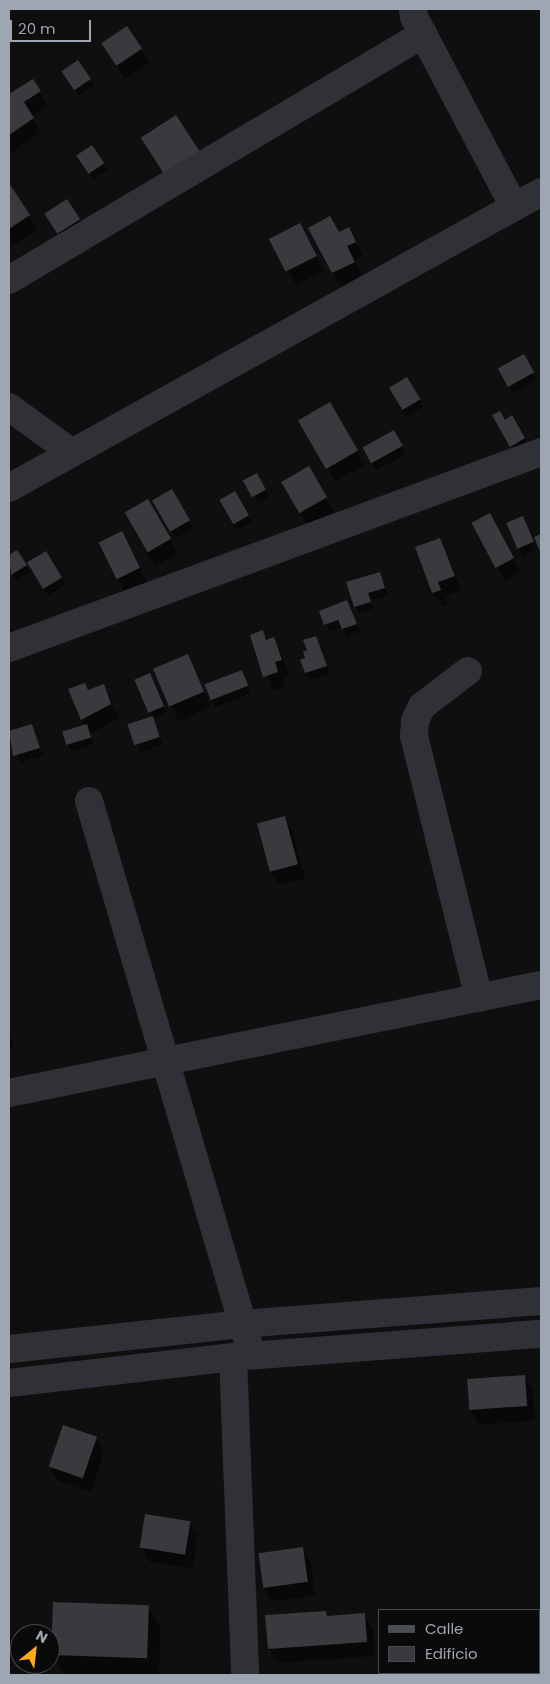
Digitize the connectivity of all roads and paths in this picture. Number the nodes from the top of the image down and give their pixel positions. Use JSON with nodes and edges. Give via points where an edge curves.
{"nodes":[{"id":1,"x":413,"y":9,"type":"edge"},
{"id":2,"x":423,"y":34,"type":"junction"},
{"id":3,"x":541,"y":192,"type":"edge"},
{"id":4,"x":514,"y":207,"type":"junction"},
{"id":5,"x":9,"y":280,"type":"edge"},
{"id":6,"x":9,"y":407,"type":"edge"},
{"id":7,"x":71,"y":452,"type":"junction"},
{"id":8,"x":541,"y":452,"type":"edge"},
{"id":9,"x":9,"y":488,"type":"edge"},
{"id":10,"x":9,"y":648,"type":"edge"},
{"id":11,"x":468,"y":671,"type":"dead end"},
{"id":12,"x":89,"y":801,"type":"dead end"},
{"id":13,"x":541,"y":985,"type":"edge"},
{"id":14,"x":479,"y":998,"type":"junction"},
{"id":15,"x":166,"y":1061,"type":"junction"},
{"id":16,"x":9,"y":1093,"type":"edge"},
{"id":17,"x":541,"y":1301,"type":"edge"},
{"id":18,"x":242,"y":1324,"type":"junction"},
{"id":19,"x":541,"y":1334,"type":"edge"},
{"id":20,"x":9,"y":1349,"type":"edge"},
{"id":21,"x":242,"y":1356,"type":"junction"},
{"id":22,"x":9,"y":1383,"type":"edge"},
{"id":23,"x":245,"y":1675,"type":"edge"}],
"edges":[{"from":1,"to":2,"type":"street"},
{"from":2,"to":4,"type":"street"},
{"from":2,"to":5,"type":"street"},
{"from":3,"to":4,"type":"street"},
{"from":4,"to":7,"type":"street"},
{"from":6,"to":7,"type":"street"},
{"from":7,"to":9,"type":"street"},
{"from":8,"to":10,"type":"street"},
{"from":11,"to":14,"type":"street","via":[[422,706],[415,721],[414,736]]},
{"from":12,"to":15,"type":"street"},
{"from":13,"to":14,"type":"street"},
{"from":14,"to":15,"type":"street"},
{"from":15,"to":16,"type":"street"},
{"from":15,"to":18,"type":"street"},
{"from":17,"to":18,"type":"street"},
{"from":18,"to":20,"type":"street"},
{"from":18,"to":21,"type":"street"},
{"from":19,"to":21,"type":"street"},
{"from":21,"to":22,"type":"street"},
{"from":21,"to":23,"type":"street"}]}
